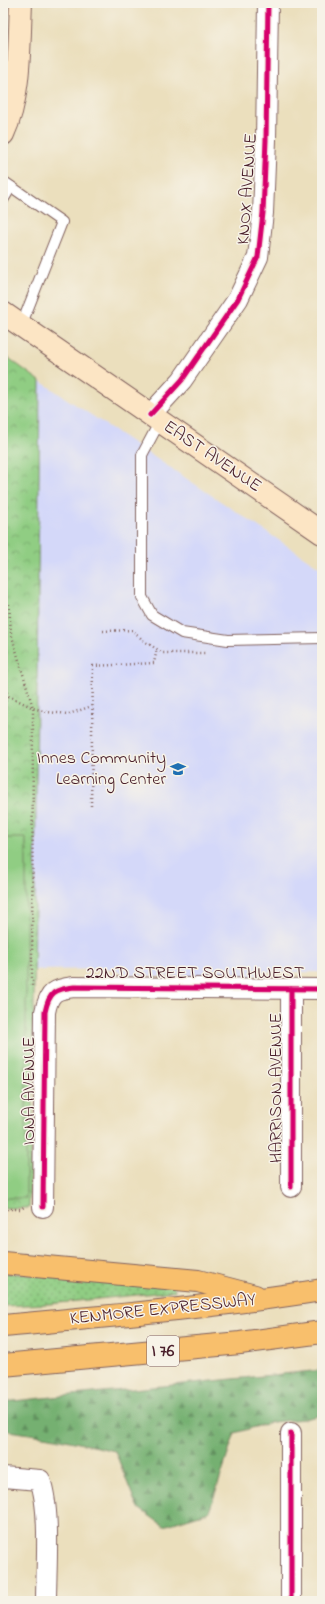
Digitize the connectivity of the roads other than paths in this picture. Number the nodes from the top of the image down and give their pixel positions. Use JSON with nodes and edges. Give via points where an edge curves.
{"nodes":[{"id":1,"x":21,"y":3,"type":"edge"},
{"id":2,"x":268,"y":3,"type":"edge"},
{"id":3,"x":3,"y":134,"type":"edge"},
{"id":4,"x":7,"y":184,"type":"edge"},
{"id":5,"x":3,"y":200,"type":"edge"},
{"id":6,"x":3,"y":313,"type":"edge"},
{"id":7,"x":21,"y":326,"type":"junction"},
{"id":8,"x":155,"y":418,"type":"junction"},
{"id":9,"x":322,"y":533,"type":"edge"},
{"id":10,"x":322,"y":638,"type":"edge"},
{"id":11,"x":68,"y":988,"type":"joint"},
{"id":12,"x":291,"y":989,"type":"junction"},
{"id":13,"x":322,"y":989,"type":"edge"},
{"id":14,"x":291,"y":1187,"type":"dead end"},
{"id":15,"x":34,"y":1206,"type":"road end"},
{"id":16,"x":3,"y":1263,"type":"edge"},
{"id":17,"x":322,"y":1290,"type":"edge"},
{"id":18,"x":266,"y":1299,"type":"junction"},
{"id":19,"x":3,"y":1326,"type":"edge"},
{"id":20,"x":322,"y":1332,"type":"edge"},
{"id":21,"x":3,"y":1365,"type":"edge"},
{"id":22,"x":291,"y":1433,"type":"dead end"},
{"id":23,"x":3,"y":1477,"type":"edge"},
{"id":24,"x":46,"y":1601,"type":"edge"},
{"id":25,"x":290,"y":1601,"type":"edge"}],
"edges":[{"from":1,"to":3,"type":"main road","via":[[18,70]]},
{"from":2,"to":8,"type":"street","name":"KNOX AVENUE","via":[[266,140],[258,257],[238,299]]},
{"from":4,"to":5,"type":"lane"},
{"from":4,"to":7,"type":"lane","via":[[62,222]]},
{"from":6,"to":7,"type":"main road","name":"EAST AVENUE"},
{"from":7,"to":8,"type":"main road","name":"EAST AVENUE"},
{"from":8,"to":9,"type":"main road","name":"EAST AVENUE"},
{"from":8,"to":10,"type":"lane","via":[[142,455],[142,597],[152,615],[182,633],[228,640]]},
{"from":11,"to":12,"type":"street","name":"22ND STREET SOUTHWEST"},
{"from":11,"to":15,"type":"street","name":"IONA AVENUE","via":[[54,992],[48,999],[45,1012]]},
{"from":12,"to":13,"type":"street","name":"22ND STREET SOUTHWEST"},
{"from":12,"to":14,"type":"street","name":"HARRISON AVENUE"},
{"from":16,"to":18,"type":"highway","via":[[198,1281]]},
{"from":17,"to":18,"type":"highway","name":"KENMORE EXPRESSWAY","number":"I 76"},
{"from":18,"to":19,"type":"highway","name":"KENMORE EXPRESSWAY","number":"I 76"},
{"from":20,"to":21,"type":"highway","number":"I 76","via":[[240,1343]]},
{"from":22,"to":25,"type":"street"},
{"from":23,"to":24,"type":"street","via":[[40,1480],[44,1492],[46,1529]]}]}
